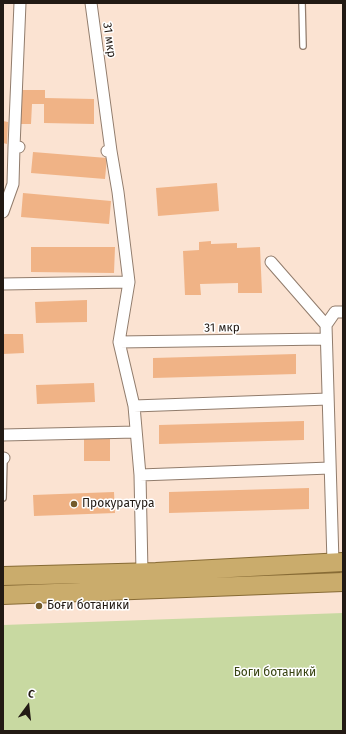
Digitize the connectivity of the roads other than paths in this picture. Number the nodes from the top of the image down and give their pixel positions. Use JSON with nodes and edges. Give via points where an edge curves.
{"nodes":[{"id":1,"x":20,"y":3,"type":"edge"},
{"id":2,"x":91,"y":3,"type":"edge"},
{"id":3,"x":302,"y":3,"type":"edge"},
{"id":4,"x":303,"y":46,"type":"dead end"},
{"id":5,"x":8,"y":182,"type":"edge"},
{"id":6,"x":3,"y":212,"type":"edge"},
{"id":7,"x":271,"y":262,"type":"dead end"},
{"id":8,"x":129,"y":282,"type":"junction"},
{"id":9,"x":3,"y":284,"type":"edge"},
{"id":10,"x":343,"y":312,"type":"edge"},
{"id":11,"x":326,"y":325,"type":"junction"},
{"id":12,"x":326,"y":339,"type":"junction"},
{"id":13,"x":119,"y":342,"type":"junction"},
{"id":14,"x":328,"y":399,"type":"junction"},
{"id":15,"x":134,"y":406,"type":"junction"},
{"id":16,"x":136,"y":432,"type":"junction"},
{"id":17,"x":3,"y":435,"type":"edge"},
{"id":18,"x":4,"y":458,"type":"edge"},
{"id":19,"x":330,"y":468,"type":"junction"},
{"id":20,"x":140,"y":475,"type":"junction"},
{"id":21,"x":3,"y":498,"type":"edge"},
{"id":22,"x":340,"y":562,"type":"edge"},
{"id":23,"x":3,"y":570,"type":"edge"},
{"id":24,"x":142,"y":572,"type":"junction"},
{"id":25,"x":3,"y":576,"type":"edge"},
{"id":26,"x":343,"y":582,"type":"edge"},
{"id":27,"x":3,"y":595,"type":"edge"}],
"edges":[{"from":1,"to":5,"type":"street","via":[[16,147]]},
{"from":2,"to":8,"type":"street","name":"31 мкр","via":[[109,151],[118,192]]},
{"from":3,"to":4,"type":"lane"},
{"from":5,"to":6,"type":"street"},
{"from":7,"to":11,"type":"street"},
{"from":8,"to":9,"type":"street"},
{"from":8,"to":13,"type":"street","name":"31 мкр"},
{"from":10,"to":11,"type":"street","via":[[335,312]]},
{"from":11,"to":12,"type":"street"},
{"from":12,"to":13,"type":"street","name":"31 мкр"},
{"from":12,"to":14,"type":"street"},
{"from":13,"to":15,"type":"street","name":"31 мкр"},
{"from":14,"to":15,"type":"street"},
{"from":14,"to":19,"type":"street"},
{"from":15,"to":16,"type":"street","name":"31 мкр"},
{"from":16,"to":17,"type":"street"},
{"from":16,"to":20,"type":"street","name":"31 мкр"},
{"from":18,"to":21,"type":"lane"},
{"from":19,"to":20,"type":"street"},
{"from":19,"to":22,"type":"street"},
{"from":20,"to":24,"type":"street","name":"31 мкр"},
{"from":22,"to":23,"type":"lane"},
{"from":22,"to":24,"type":"highway"},
{"from":24,"to":25,"type":"highway"},
{"from":26,"to":27,"type":"highway"}]}
